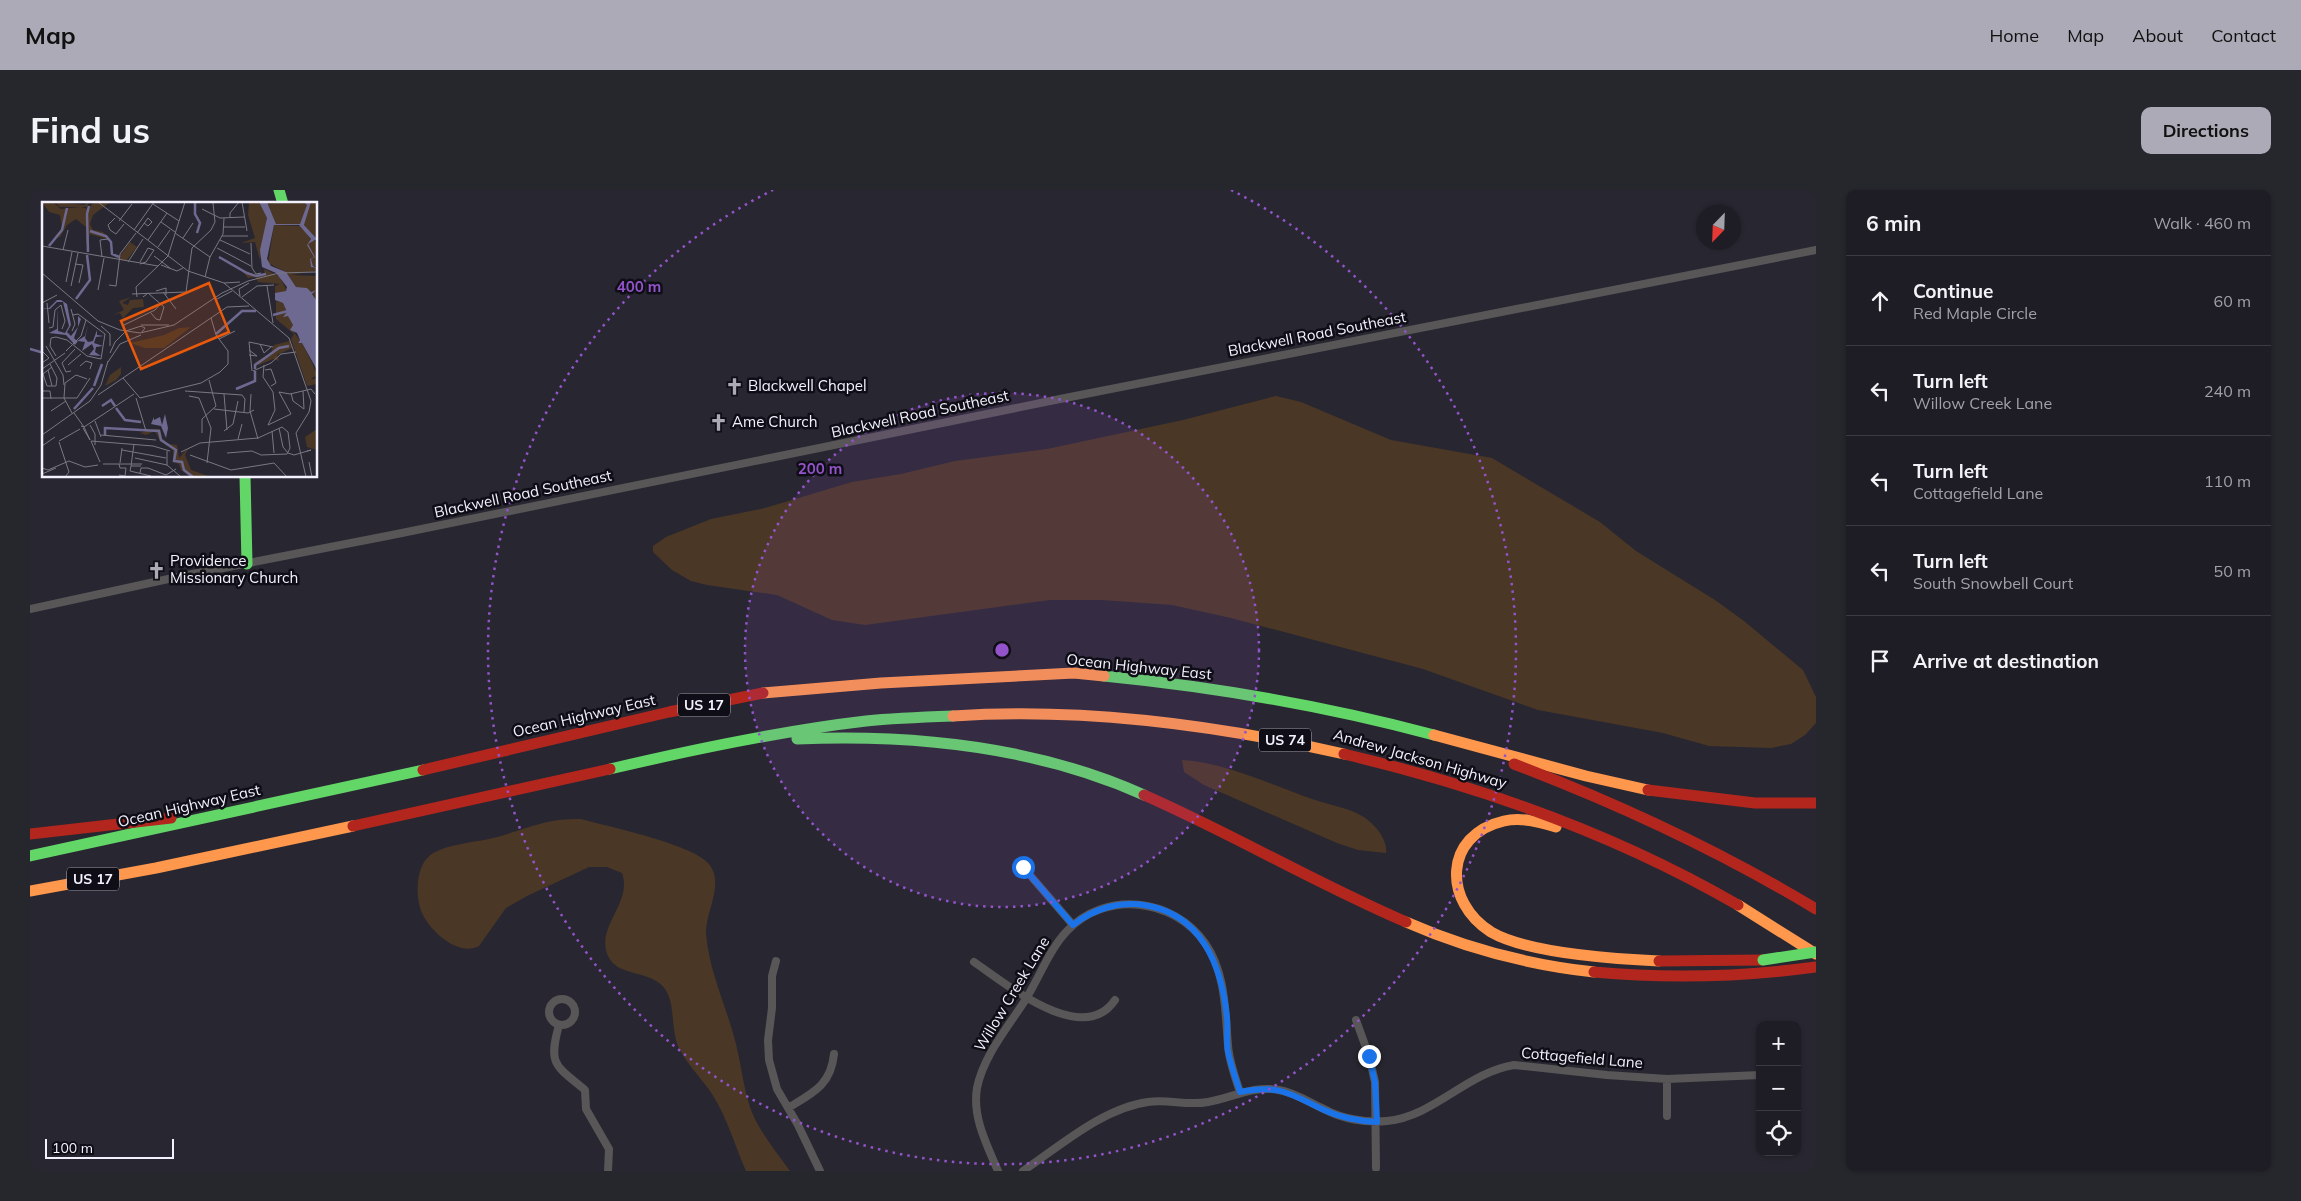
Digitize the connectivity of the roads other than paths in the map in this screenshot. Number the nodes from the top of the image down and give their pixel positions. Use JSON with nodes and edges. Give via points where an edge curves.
{"nodes":[{"id":1,"x":1816,"y":250,"type":"edge"},
{"id":2,"x":245,"y":478,"type":"edge"},
{"id":3,"x":246,"y":564,"type":"junction"},
{"id":4,"x":30,"y":609,"type":"edge"},
{"id":5,"x":1390,"y":723,"type":"junction"},
{"id":6,"x":713,"y":747,"type":"junction"},
{"id":7,"x":1816,"y":803,"type":"edge"},
{"id":8,"x":241,"y":809,"type":"junction"},
{"id":9,"x":30,"y":834,"type":"edge"},
{"id":10,"x":1632,"y":851,"type":"junction"},
{"id":11,"x":30,"y":856,"type":"edge"},
{"id":12,"x":1023,"y":867,"type":"dead end"},
{"id":13,"x":157,"y":868,"type":"junction"},
{"id":14,"x":30,"y":891,"type":"edge"},
{"id":15,"x":30,"y":901,"type":"edge"},
{"id":16,"x":1816,"y":910,"type":"edge"},
{"id":17,"x":1073,"y":925,"type":"junction"},
{"id":18,"x":1816,"y":953,"type":"edge"},
{"id":19,"x":776,"y":961,"type":"dead end"},
{"id":20,"x":974,"y":962,"type":"dead end"},
{"id":21,"x":1816,"y":967,"type":"edge"},
{"id":22,"x":1027,"y":998,"type":"junction"},
{"id":23,"x":1115,"y":1000,"type":"dead end"},
{"id":24,"x":1356,"y":1020,"type":"dead end"},
{"id":25,"x":559,"y":1025,"type":"dead end"},
{"id":26,"x":834,"y":1054,"type":"dead end"},
{"id":27,"x":1756,"y":1075,"type":"edge"},
{"id":28,"x":1667,"y":1079,"type":"junction"},
{"id":29,"x":1240,"y":1092,"type":"junction"},
{"id":30,"x":788,"y":1108,"type":"junction"},
{"id":31,"x":1667,"y":1116,"type":"dead end"},
{"id":32,"x":1377,"y":1122,"type":"junction"},
{"id":33,"x":1376,"y":1168,"type":"dead end"},
{"id":34,"x":608,"y":1171,"type":"edge"},
{"id":35,"x":820,"y":1171,"type":"edge"},
{"id":36,"x":998,"y":1171,"type":"edge"},
{"id":37,"x":1023,"y":1171,"type":"edge"}],
"edges":[{"from":1,"to":3,"type":"street","name":"Blackwell Road Southeast"},
{"from":2,"to":3,"type":"main road"},
{"from":3,"to":4,"type":"street","name":"Blackwell Road Southeast"},
{"from":5,"to":7,"type":"main road","via":[[1656,792],[1746,802]]},
{"from":5,"to":8,"type":"main road","name":"Ocean Highway East","number":"US 17","via":[[1263,696],[1074,674],[881,683],[765,693],[668,712],[351,787]]},
{"from":5,"to":16,"type":"main road","name":"Andrew Jackson Highway","via":[[1489,754],[1588,792],[1722,855]]},
{"from":6,"to":10,"type":"main road","name":"Andrew Jackson Highway","number":"US 74","via":[[802,730],[935,716],[1062,715],[1150,721],[1265,736],[1384,762],[1518,804]]},
{"from":6,"to":13,"type":"main road","number":"US 17"},
{"from":6,"to":21,"type":"main road","via":[[798,739],[869,737],[938,741],[1001,751],[1075,770],[1158,800],[1362,904],[1470,946],[1542,963],[1646,977],[1782,972]]},
{"from":8,"to":9,"type":"main road"},
{"from":8,"to":11,"type":"main road","name":"Ocean Highway East","number":"US 17"},
{"from":10,"to":18,"type":"main road","name":"Andrew Jackson Highway","number":"US 74","via":[[1749,911]]},
{"from":10,"to":18,"type":"main road","bridge":true,"via":[[1540,822],[1498,822],[1476,833],[1461,852],[1455,874],[1458,896],[1479,924],[1500,936],[1528,945],[1580,954],[1659,961],[1764,960]]},
{"from":12,"to":17,"type":"street"},
{"from":13,"to":14,"type":"main road","number":"US 17"},
{"from":13,"to":15,"type":"main road"},
{"from":17,"to":22,"type":"street","name":"Willow Creek Lane","via":[[1058,942]]},
{"from":17,"to":29,"type":"street","name":"Willow Creek Lane","via":[[1102,909],[1140,904],[1170,913],[1193,928],[1206,944],[1220,977],[1228,1020],[1228,1052]]},
{"from":19,"to":30,"type":"street","via":[[772,976],[768,1050],[775,1084]]},
{"from":20,"to":22,"type":"street"},
{"from":22,"to":23,"type":"street","via":[[1062,1014],[1083,1017],[1101,1014]]},
{"from":22,"to":36,"type":"street","name":"Willow Creek Lane","via":[[989,1057],[977,1090],[979,1122]]},
{"from":24,"to":32,"type":"street","via":[[1373,1069]]},
{"from":25,"to":34,"type":"street","via":[[554,1060],[562,1072],[585,1090],[586,1109],[609,1149]]},
{"from":26,"to":30,"type":"street","via":[[827,1080]]},
{"from":27,"to":28,"type":"street","name":"Cottagefield Lane"},
{"from":28,"to":31,"type":"street"},
{"from":28,"to":32,"type":"street","name":"Cottagefield Lane","via":[[1514,1065],[1481,1075],[1416,1114]]},
{"from":29,"to":32,"type":"street","name":"Cottagefield Lane","via":[[1276,1089],[1299,1096],[1337,1115]]},
{"from":29,"to":37,"type":"street","name":"Cottagefield Lane","via":[[1209,1102],[1161,1101],[1124,1107]]},
{"from":30,"to":35,"type":"street"},
{"from":32,"to":33,"type":"street"}]}
